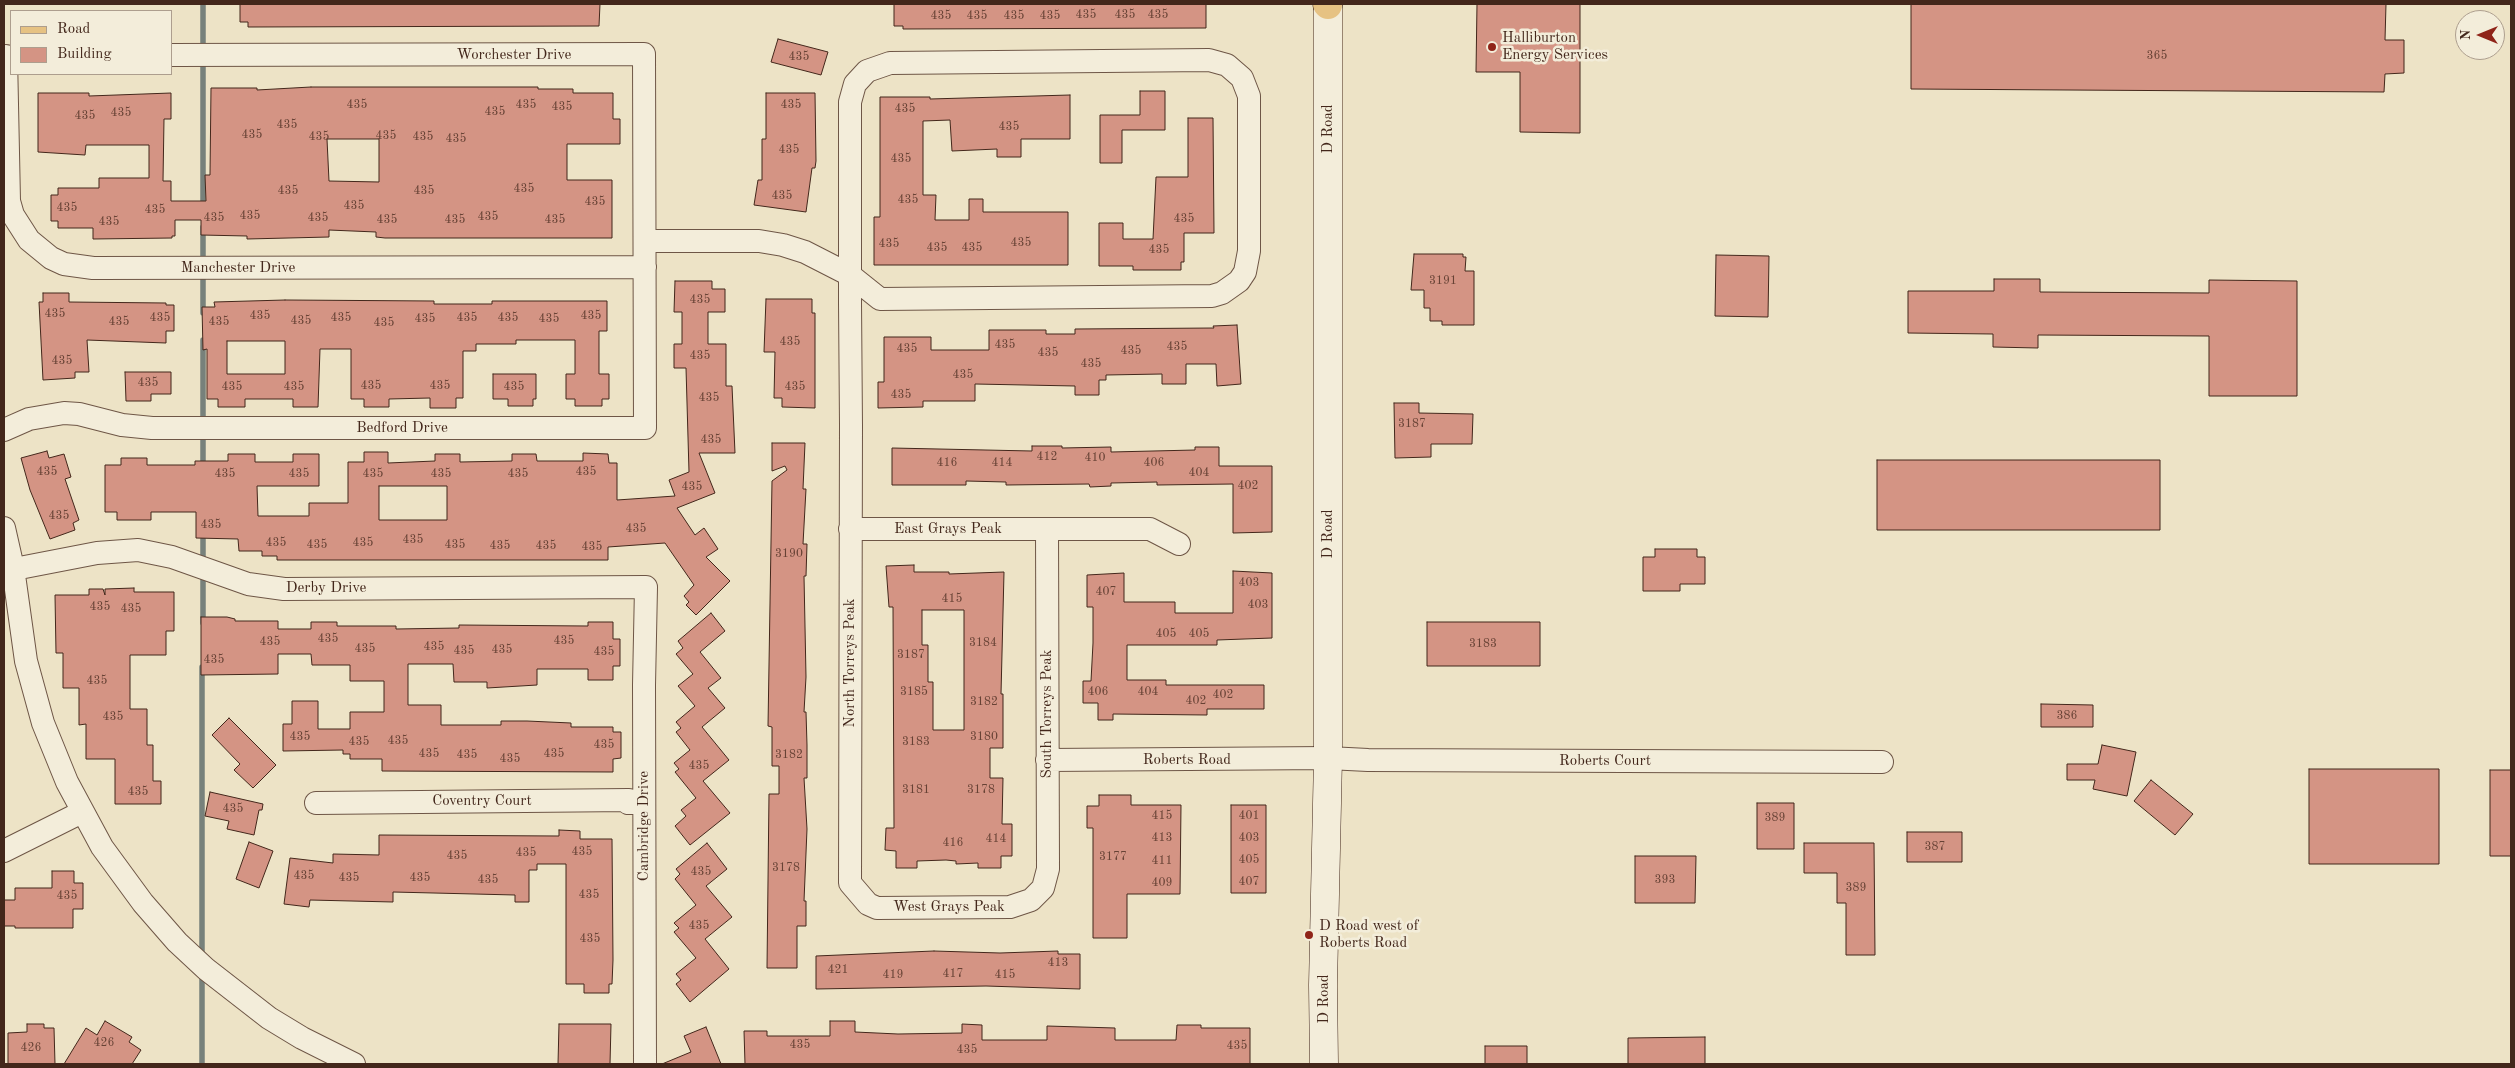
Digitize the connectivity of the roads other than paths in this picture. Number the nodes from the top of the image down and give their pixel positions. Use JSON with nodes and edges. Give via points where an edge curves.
{"nodes":[{"id":1,"x":1328,"y":4,"type":"edge"},
{"id":2,"x":7,"y":56,"type":"edge"},
{"id":3,"x":172,"y":56,"type":"edge"},
{"id":4,"x":644,"y":241,"type":"junction"},
{"id":5,"x":644,"y":267,"type":"junction"},
{"id":6,"x":850,"y":275,"type":"junction"},
{"id":7,"x":4,"y":430,"type":"edge"},
{"id":8,"x":4,"y":528,"type":"edge"},
{"id":9,"x":850,"y":529,"type":"junction"},
{"id":10,"x":1047,"y":529,"type":"junction"},
{"id":11,"x":1179,"y":544,"type":"dead end"},
{"id":12,"x":8,"y":570,"type":"edge"},
{"id":13,"x":646,"y":587,"type":"joint"},
{"id":14,"x":1328,"y":758,"type":"junction"},
{"id":15,"x":1047,"y":760,"type":"junction"},
{"id":16,"x":1882,"y":762,"type":"dead end"},
{"id":17,"x":644,"y":802,"type":"junction"},
{"id":18,"x":316,"y":803,"type":"dead end"},
{"id":19,"x":82,"y":812,"type":"junction"},
{"id":20,"x":4,"y":851,"type":"edge"},
{"id":21,"x":1037,"y":895,"type":"joint"},
{"id":22,"x":861,"y":898,"type":"joint"},
{"id":23,"x":354,"y":1064,"type":"edge"},
{"id":24,"x":645,"y":1064,"type":"edge"},
{"id":25,"x":1324,"y":1064,"type":"edge"}],
"edges":[{"from":1,"to":14,"type":"street","name":"D Road"},
{"from":2,"to":5,"type":"street","name":"Manchester Drive","via":[[9,201],[13,215],[29,240],[64,264],[93,268]]},
{"from":3,"to":4,"type":"street","name":"Worchester Drive","via":[[644,54]]},
{"from":4,"to":5,"type":"street","name":"Worchester Drive"},
{"from":4,"to":6,"type":"street","via":[[771,242],[805,252]]},
{"from":5,"to":7,"type":"street","name":"Bedford Drive","via":[[644,428],[152,428],[64,413],[29,419]]},
{"from":6,"to":6,"type":"street","name":"North Torreys Peak","via":[[880,299],[1212,296],[1222,293],[1239,280],[1248,262],[1248,96],[1242,78],[1227,65],[1209,60],[890,63],[874,67],[855,84],[850,102]]},
{"from":6,"to":9,"type":"street","name":"North Torreys Peak"},
{"from":8,"to":12,"type":"street"},
{"from":9,"to":10,"type":"street","name":"East Grays Peak"},
{"from":9,"to":22,"type":"street","name":"North Torreys Peak","via":[[850,883]]},
{"from":10,"to":11,"type":"street","name":"East Grays Peak","via":[[1150,529]]},
{"from":10,"to":15,"type":"street","name":"South Torreys Peak"},
{"from":12,"to":13,"type":"street","name":"Derby Drive","via":[[97,553],[138,550],[172,557],[248,584],[284,589]]},
{"from":12,"to":19,"type":"street","via":[[26,662],[43,723]]},
{"from":13,"to":17,"type":"street","name":"Cambridge Drive"},
{"from":14,"to":15,"type":"street","name":"Roberts Road"},
{"from":14,"to":16,"type":"street","name":"Roberts Court"},
{"from":14,"to":25,"type":"street","name":"D Road"},
{"from":15,"to":21,"type":"street","name":"South Torreys Peak","via":[[1048,870]]},
{"from":17,"to":18,"type":"street","name":"Coventry Court"},
{"from":17,"to":24,"type":"street","name":"Cambridge Drive"},
{"from":19,"to":20,"type":"street"},
{"from":19,"to":23,"type":"street","via":[[102,847],[137,895],[177,942],[206,969],[269,1018]]},
{"from":21,"to":22,"type":"street","name":"West Grays Peak","via":[[1025,904],[1010,907],[877,908]]}]}
